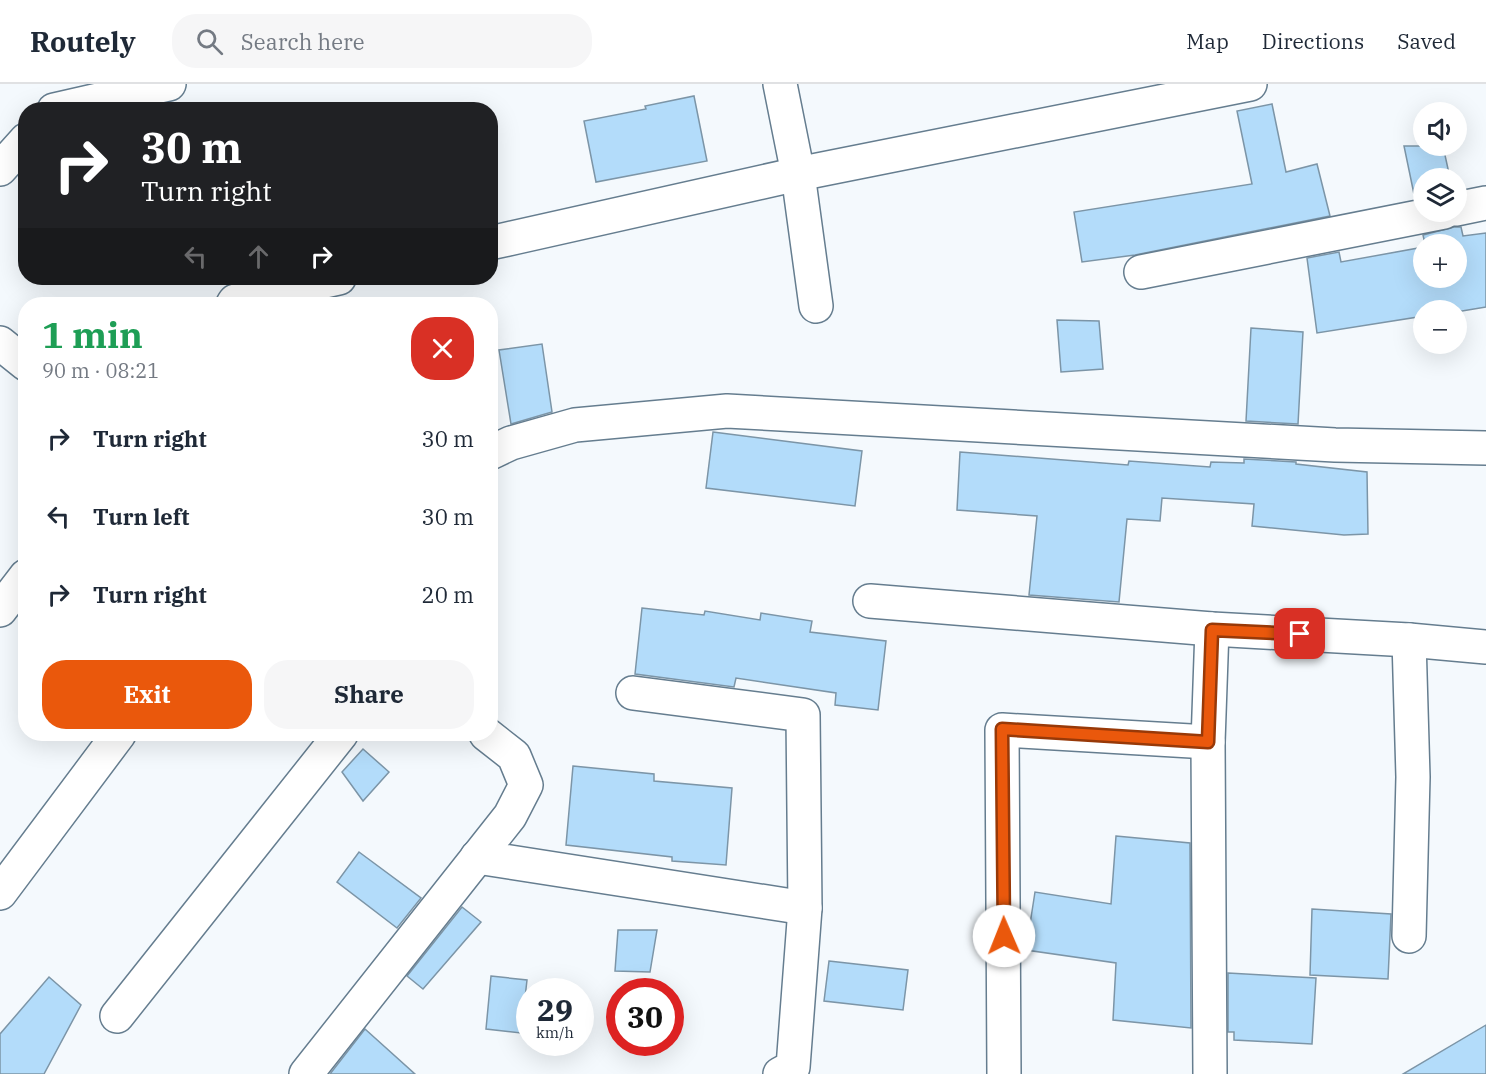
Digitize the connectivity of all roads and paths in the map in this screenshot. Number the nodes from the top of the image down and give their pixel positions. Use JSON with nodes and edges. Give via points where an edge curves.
{"nodes":[{"id":1,"x":169,"y":84,"type":"edge"},
{"id":2,"x":780,"y":84,"type":"edge"},
{"id":3,"x":1251,"y":84,"type":"edge"},
{"id":4,"x":1217,"y":88,"type":"edge"},
{"id":5,"x":89,"y":102,"type":"edge"},
{"id":6,"x":18,"y":149,"type":"edge"},
{"id":7,"x":0,"y":169,"type":"edge"},
{"id":8,"x":798,"y":174,"type":"junction"},
{"id":9,"x":1486,"y":203,"type":"edge"},
{"id":10,"x":1467,"y":207,"type":"edge"},
{"id":11,"x":1413,"y":218,"type":"edge"},
{"id":12,"x":498,"y":241,"type":"edge"},
{"id":13,"x":1141,"y":272,"type":"dead end"},
{"id":14,"x":307,"y":285,"type":"edge"},
{"id":15,"x":253,"y":297,"type":"edge"},
{"id":16,"x":816,"y":306,"type":"dead end"},
{"id":17,"x":0,"y":343,"type":"edge"},
{"id":18,"x":18,"y":358,"type":"edge"},
{"id":19,"x":1486,"y":448,"type":"edge"},
{"id":20,"x":498,"y":449,"type":"edge"},
{"id":21,"x":870,"y":601,"type":"dead end"},
{"id":22,"x":1212,"y":630,"type":"junction"},
{"id":23,"x":1409,"y":640,"type":"junction"},
{"id":24,"x":1486,"y":647,"type":"edge"},
{"id":25,"x":633,"y":693,"type":"dead end"},
{"id":26,"x":114,"y":741,"type":"edge"},
{"id":27,"x":335,"y":741,"type":"edge"},
{"id":28,"x":495,"y":741,"type":"edge"},
{"id":29,"x":1208,"y":742,"type":"junction"},
{"id":30,"x":477,"y":857,"type":"junction"},
{"id":31,"x":0,"y":893,"type":"edge"},
{"id":32,"x":805,"y":908,"type":"junction"},
{"id":33,"x":1409,"y":936,"type":"dead end"},
{"id":34,"x":117,"y":1016,"type":"dead end"},
{"id":35,"x":789,"y":1072,"type":"edge"},
{"id":36,"x":306,"y":1074,"type":"edge"},
{"id":37,"x":1004,"y":1074,"type":"edge"},
{"id":38,"x":1210,"y":1074,"type":"edge"}],
"edges":[{"from":1,"to":5,"type":"street"},
{"from":2,"to":8,"type":"street"},
{"from":3,"to":4,"type":"street"},
{"from":4,"to":8,"type":"street"},
{"from":6,"to":7,"type":"street"},
{"from":8,"to":12,"type":"street"},
{"from":8,"to":16,"type":"street"},
{"from":9,"to":10,"type":"street"},
{"from":11,"to":13,"type":"street"},
{"from":14,"to":15,"type":"street"},
{"from":17,"to":18,"type":"street"},
{"from":19,"to":20,"type":"street","via":[[1335,445],[727,411],[575,425]]},
{"from":21,"to":22,"type":"street"},
{"from":22,"to":23,"type":"street"},
{"from":22,"to":29,"type":"street"},
{"from":23,"to":24,"type":"street"},
{"from":23,"to":33,"type":"street","via":[[1413,777]]},
{"from":25,"to":32,"type":"street","via":[[803,715]]},
{"from":26,"to":31,"type":"street"},
{"from":27,"to":34,"type":"street"},
{"from":28,"to":30,"type":"street","via":[[514,756],[526,785],[510,816]]},
{"from":29,"to":37,"type":"street","via":[[1002,729]]},
{"from":29,"to":38,"type":"street"},
{"from":30,"to":32,"type":"street"},
{"from":30,"to":36,"type":"street"},
{"from":32,"to":35,"type":"street"}]}
